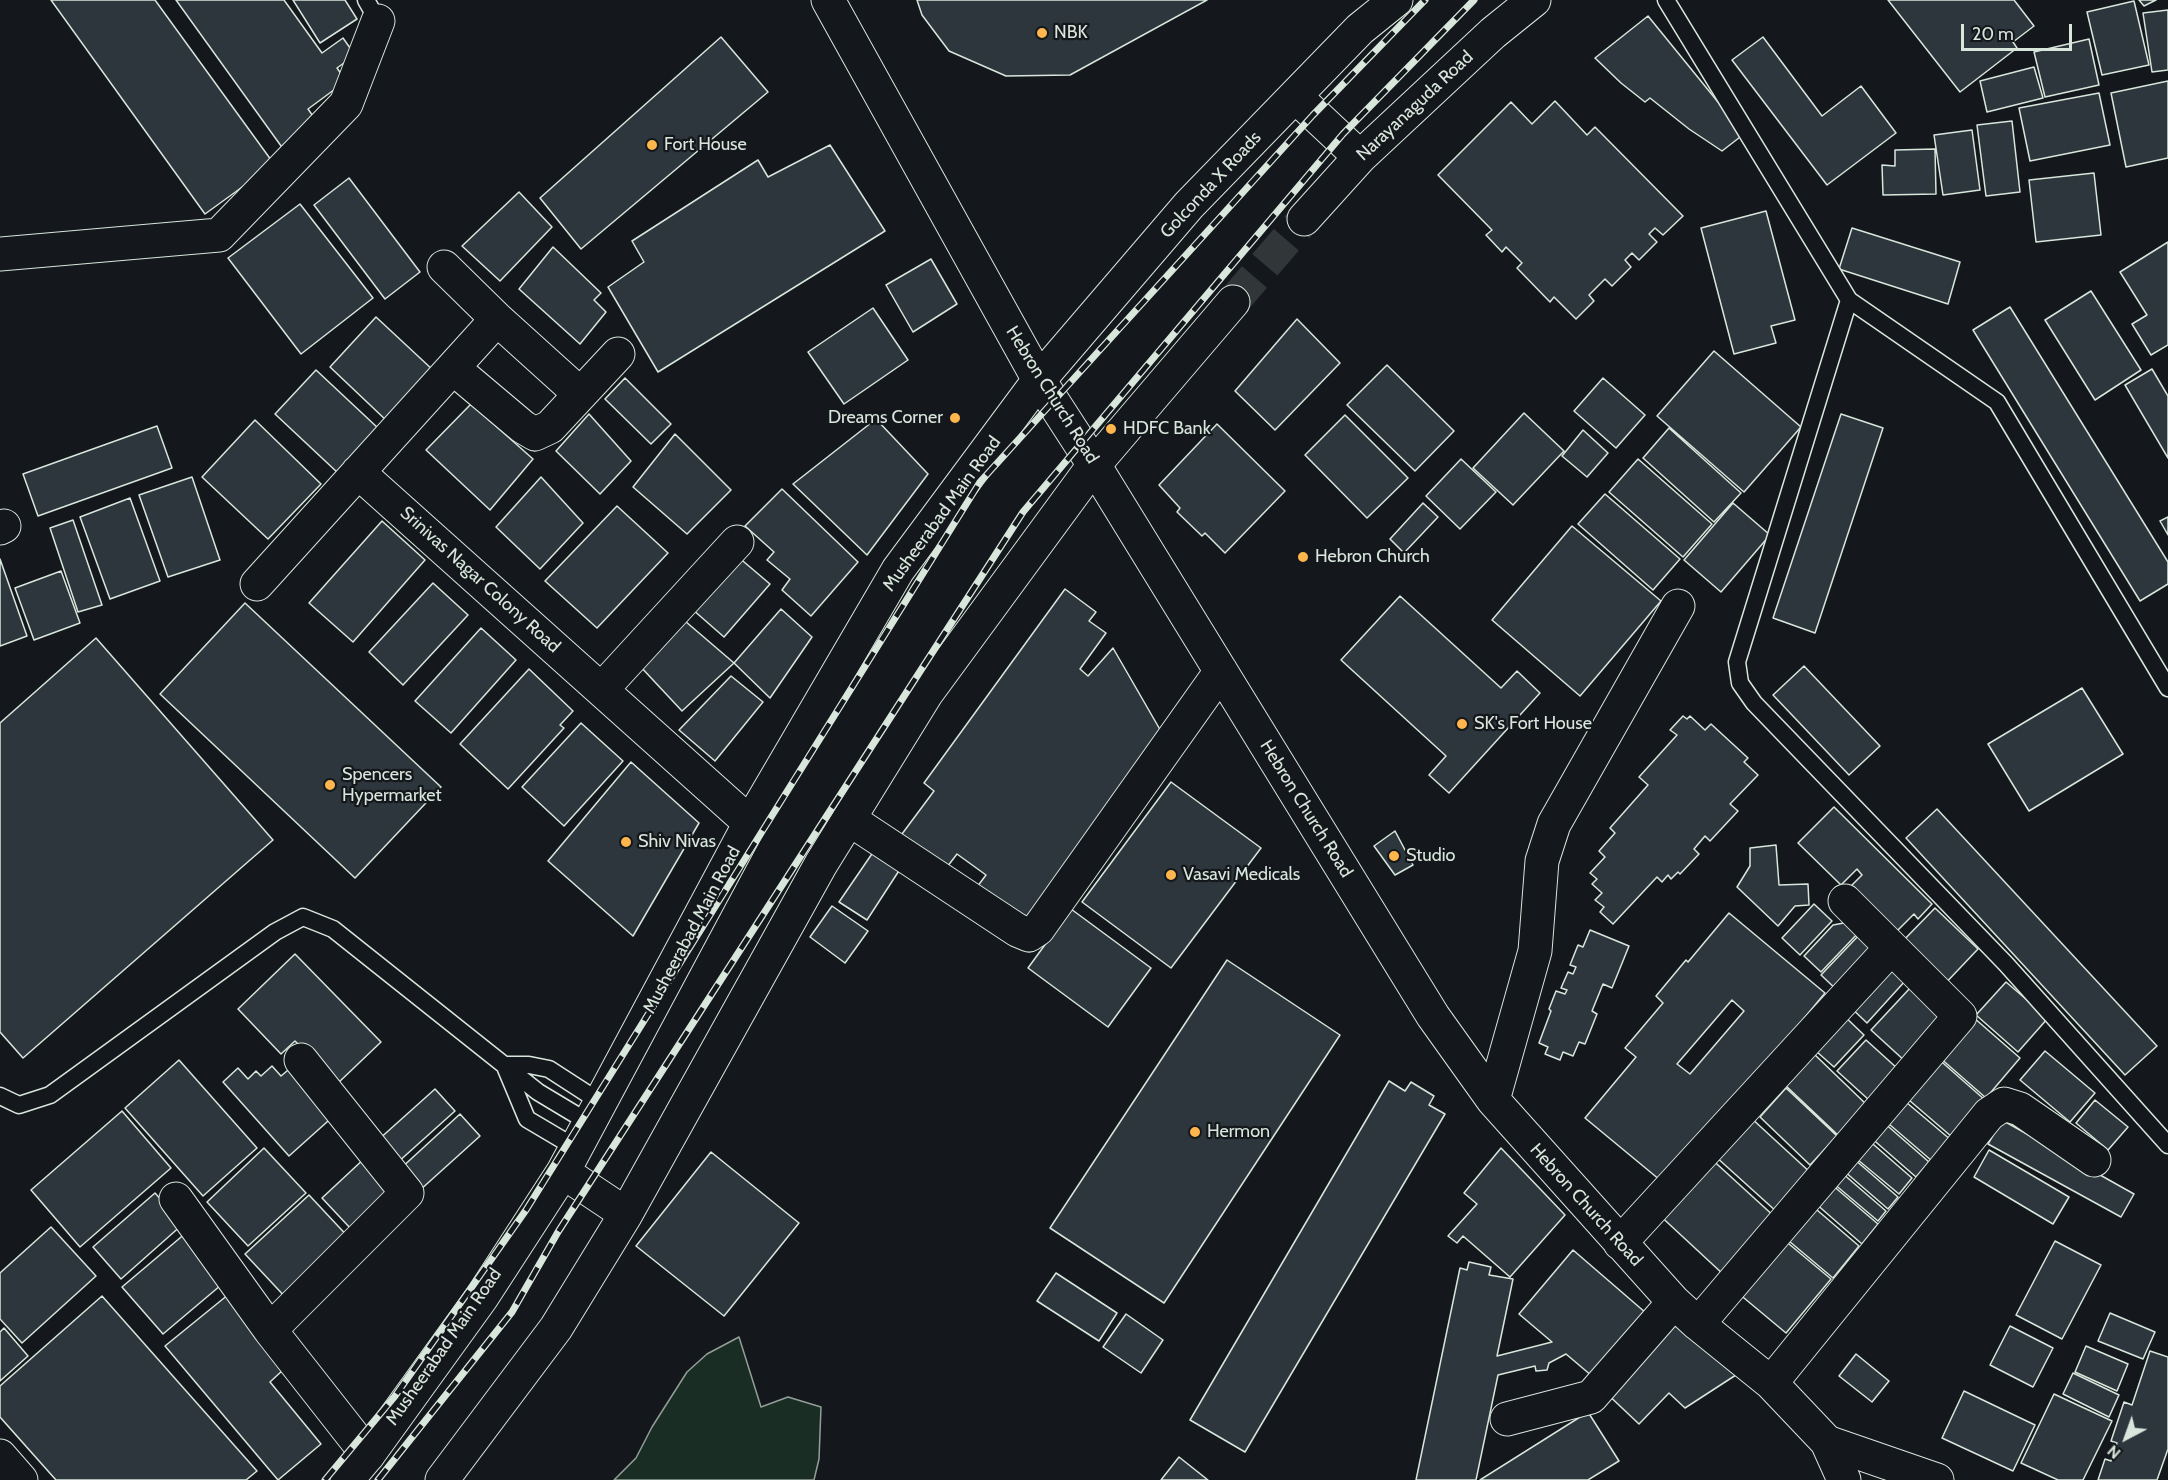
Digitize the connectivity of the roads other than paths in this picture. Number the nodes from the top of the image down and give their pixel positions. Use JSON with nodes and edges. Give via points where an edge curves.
{"nodes":[{"id":1,"x":828,"y":0,"type":"edge"},
{"id":2,"x":1396,"y":0,"type":"edge"},
{"id":3,"x":1534,"y":0,"type":"edge"},
{"id":4,"x":1666,"y":0,"type":"edge"},
{"id":5,"x":372,"y":11,"type":"edge"},
{"id":6,"x":1295,"y":96,"type":"junction"},
{"id":7,"x":1360,"y":157,"type":"junction"},
{"id":8,"x":1304,"y":219,"type":"tunnel mouth"},
{"id":9,"x":0,"y":254,"type":"edge"},
{"id":10,"x":444,"y":267,"type":"dead end"},
{"id":11,"x":1849,"y":300,"type":"junction"},
{"id":12,"x":1233,"y":302,"type":"tunnel mouth"},
{"id":13,"x":497,"y":319,"type":"junction"},
{"id":14,"x":618,"y":354,"type":"dead end"},
{"id":15,"x":453,"y":368,"type":"junction"},
{"id":16,"x":1039,"y":380,"type":"junction"},
{"id":17,"x":580,"y":394,"type":"junction"},
{"id":18,"x":1094,"y":465,"type":"junction"},
{"id":19,"x":358,"y":472,"type":"junction"},
{"id":20,"x":737,"y":542,"type":"dead end"},
{"id":21,"x":256,"y":584,"type":"dead end"},
{"id":22,"x":1678,"y":606,"type":"dead end"},
{"id":23,"x":1221,"y":671,"type":"junction"},
{"id":24,"x":2168,"y":687,"type":"edge"},
{"id":25,"x":602,"y":689,"type":"junction"},
{"id":26,"x":849,"y":819,"type":"junction"},
{"id":27,"x":750,"y":823,"type":"junction"},
{"id":28,"x":1845,"y":901,"type":"dead end"},
{"id":29,"x":1891,"y":948,"type":"junction"},
{"id":30,"x":302,"y":1060,"type":"dead end"},
{"id":31,"x":505,"y":1065,"type":"junction"},
{"id":32,"x":0,"y":1096,"type":"edge"},
{"id":33,"x":1493,"y":1100,"type":"junction"},
{"id":34,"x":582,"y":1136,"type":"junction"},
{"id":35,"x":2168,"y":1145,"type":"edge"},
{"id":36,"x":2094,"y":1160,"type":"dead end"},
{"id":37,"x":176,"y":1199,"type":"dead end"},
{"id":38,"x":626,"y":1214,"type":"junction"},
{"id":39,"x":1620,"y":1243,"type":"junction"},
{"id":40,"x":1674,"y":1302,"type":"junction"},
{"id":41,"x":1698,"y":1324,"type":"junction"},
{"id":42,"x":270,"y":1330,"type":"junction"},
{"id":43,"x":1771,"y":1383,"type":"junction"},
{"id":44,"x":1507,"y":1419,"type":"dead end"},
{"id":45,"x":1827,"y":1442,"type":"junction"},
{"id":46,"x":368,"y":1455,"type":"junction"},
{"id":47,"x":0,"y":1456,"type":"edge"},
{"id":48,"x":21,"y":1480,"type":"edge"},
{"id":49,"x":347,"y":1480,"type":"edge"},
{"id":50,"x":442,"y":1480,"type":"edge"},
{"id":51,"x":1844,"y":1480,"type":"edge"},
{"id":52,"x":1936,"y":1480,"type":"edge"}],
"edges":[{"from":1,"to":16,"type":"street","name":"Hebron Church Road"},
{"from":2,"to":6,"type":"street","name":"Golconda X Roads","via":[[1360,29]]},
{"from":3,"to":7,"type":"street","name":"Narayanaguda Road"},
{"from":4,"to":11,"type":"lane"},
{"from":5,"to":9,"type":"street","via":[[346,104],[219,235]]},
{"from":6,"to":7,"type":"street"},
{"from":6,"to":16,"type":"street","name":"Golconda X Roads","via":[[1189,205]]},
{"from":7,"to":8,"type":"street","name":"Narayanaguda Road"},
{"from":10,"to":13,"type":"street"},
{"from":11,"to":24,"type":"lane","via":[[1997,402]]},
{"from":11,"to":35,"type":"lane","via":[[1737,662],[1740,683],[1754,703],[2006,964]]},
{"from":12,"to":18,"type":"street"},
{"from":13,"to":15,"type":"street"},
{"from":13,"to":17,"type":"street"},
{"from":14,"to":17,"type":"street"},
{"from":15,"to":17,"type":"street","via":[[535,434],[550,427]]},
{"from":15,"to":19,"type":"street"},
{"from":16,"to":18,"type":"street","name":"Hebron Church Road"},
{"from":16,"to":27,"type":"street","name":"Musheerabad Main Road","via":[[898,570]]},
{"from":18,"to":23,"type":"street","name":"Hebron Church Road"},
{"from":18,"to":26,"type":"street","via":[[926,694]]},
{"from":19,"to":21,"type":"street"},
{"from":19,"to":25,"type":"street","name":"Srinivas Nagar Colony Road"},
{"from":20,"to":25,"type":"street"},
{"from":22,"to":33,"type":"street","via":[[1554,824],[1542,861],[1535,951]]},
{"from":23,"to":26,"type":"street","via":[[1038,929],[1029,935]]},
{"from":23,"to":33,"type":"street","name":"Hebron Church Road","via":[[1433,1016]]},
{"from":25,"to":27,"type":"street","name":"Srinivas Nagar Colony Road"},
{"from":26,"to":38,"type":"street","via":[[714,1052]]},
{"from":27,"to":34,"type":"street","name":"Musheerabad Main Road"},
{"from":28,"to":29,"type":"street"},
{"from":29,"to":39,"type":"street"},
{"from":29,"to":41,"type":"street","via":[[1960,1017]]},
{"from":30,"to":42,"type":"street","via":[[407,1193]]},
{"from":31,"to":32,"type":"lane","via":[[333,929],[303,917],[275,932],[50,1095],[19,1105]]},
{"from":31,"to":34,"type":"lane"},
{"from":31,"to":34,"type":"lane","via":[[527,1119]]},
{"from":31,"to":34,"type":"lane","via":[[549,1069]]},
{"from":33,"to":39,"type":"street","name":"Hebron Church Road"},
{"from":34,"to":38,"type":"street"},
{"from":34,"to":46,"type":"street","name":"Musheerabad Main Road","via":[[482,1297]]},
{"from":36,"to":43,"type":"street","via":[[2019,1109],[2004,1104],[1989,1114]]},
{"from":37,"to":42,"type":"street"},
{"from":38,"to":50,"type":"street","via":[[556,1328]]},
{"from":39,"to":40,"type":"street","name":"Hebron Church Road"},
{"from":40,"to":41,"type":"street","name":"Hebron Church Road"},
{"from":40,"to":44,"type":"street","via":[[1591,1397]]},
{"from":41,"to":43,"type":"street","name":"Hebron Church Road"},
{"from":42,"to":46,"type":"street"},
{"from":43,"to":45,"type":"street","name":"Hebron Church Road"},
{"from":45,"to":51,"type":"street"},
{"from":45,"to":52,"type":"street","name":"Hebron Church Road"},
{"from":46,"to":49,"type":"street","name":"Musheerabad Main Road"},
{"from":47,"to":48,"type":"street"}]}
